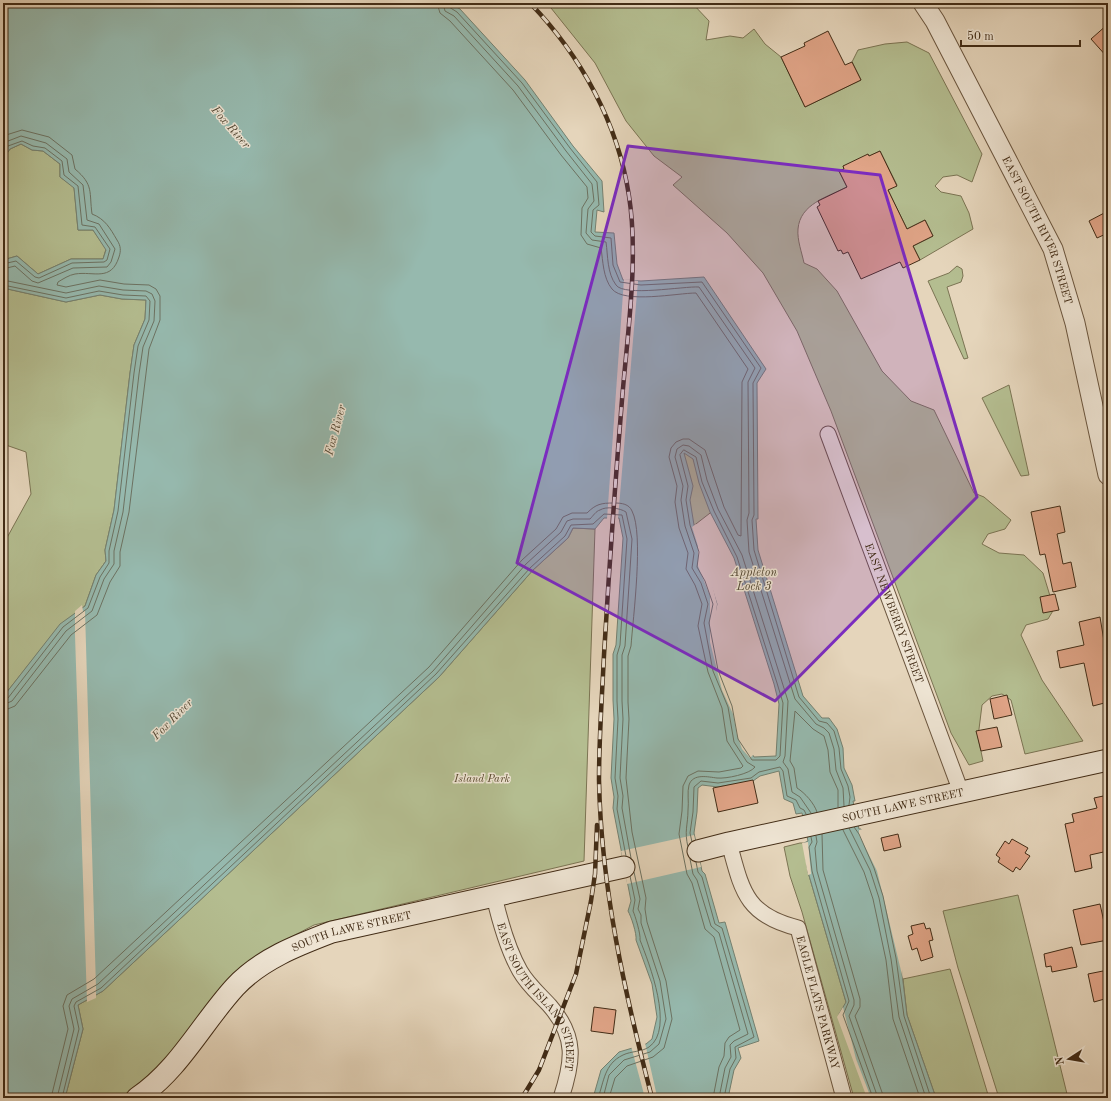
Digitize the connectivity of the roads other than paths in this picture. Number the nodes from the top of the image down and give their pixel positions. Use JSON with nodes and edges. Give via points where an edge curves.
{"nodes":[{"id":1,"x":923,"y":3,"type":"edge"},
{"id":2,"x":828,"y":434,"type":"dead end"},
{"id":3,"x":1108,"y":475,"type":"edge"},
{"id":4,"x":1108,"y":760,"type":"edge"},
{"id":5,"x":961,"y":792,"type":"junction"},
{"id":6,"x":729,"y":843,"type":"junction"},
{"id":7,"x":698,"y":851,"type":"dead end"},
{"id":8,"x":624,"y":867,"type":"dead end"},
{"id":9,"x":494,"y":896,"type":"junction"},
{"id":10,"x":137,"y":1098,"type":"edge"},
{"id":11,"x":561,"y":1098,"type":"edge"},
{"id":12,"x":844,"y":1098,"type":"edge"}],
"edges":[{"from":1,"to":3,"type":"street","name":"EAST SOUTH RIVER STREET","via":[[935,21],[1054,249],[1072,311]]},
{"from":2,"to":5,"type":"street","name":"EAST NEWBERRY STREET"},
{"from":4,"to":5,"type":"main road","name":"SOUTH LAWE STREET"},
{"from":5,"to":6,"type":"main road","name":"SOUTH LAWE STREET"},
{"from":6,"to":7,"type":"main road","name":"SOUTH LAWE STREET"},
{"from":6,"to":12,"type":"street","name":"EAGLE FLATS PARKWAY","via":[[737,874],[747,896],[758,911],[773,921],[798,928]]},
{"from":8,"to":9,"type":"main road","name":"SOUTH LAWE STREET"},
{"from":9,"to":10,"type":"main road","name":"SOUTH LAWE STREET","via":[[332,932],[291,947],[259,967],[236,986],[175,1064],[148,1091]]},
{"from":9,"to":11,"type":"street","name":"EAST SOUTH ISLAND STREET","via":[[500,924],[515,962],[529,985],[550,1007],[568,1034],[571,1062]]}]}
